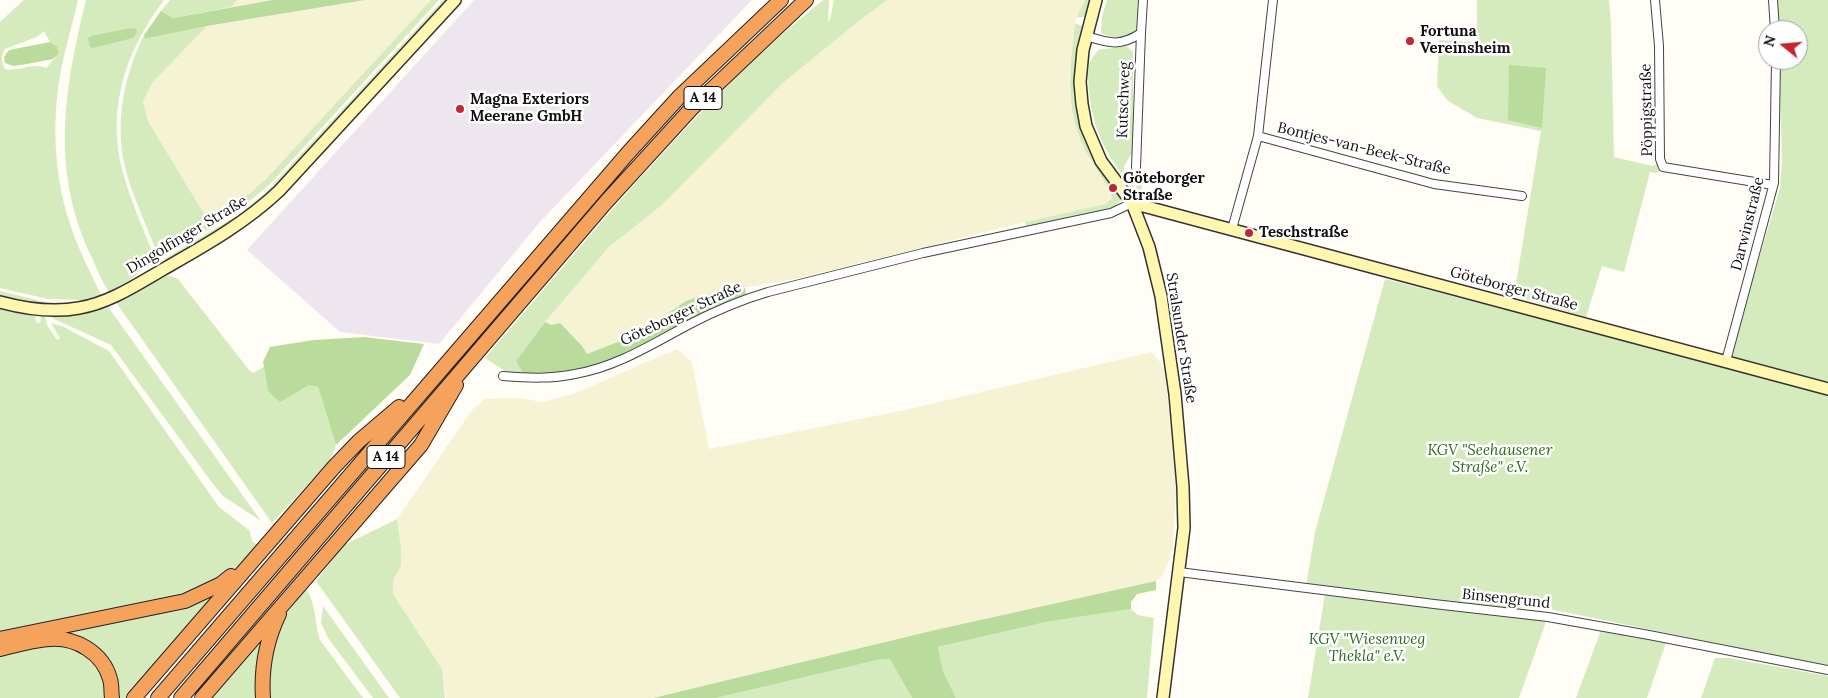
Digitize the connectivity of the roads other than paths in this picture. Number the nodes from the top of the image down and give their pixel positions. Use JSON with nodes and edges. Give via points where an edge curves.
{"nodes":[{"id":1,"x":455,"y":0,"type":"edge"},
{"id":2,"x":781,"y":0,"type":"edge"},
{"id":3,"x":806,"y":0,"type":"edge"},
{"id":4,"x":1096,"y":0,"type":"edge"},
{"id":5,"x":1143,"y":0,"type":"edge"},
{"id":6,"x":1273,"y":0,"type":"edge"},
{"id":7,"x":1655,"y":0,"type":"edge"},
{"id":8,"x":1773,"y":0,"type":"edge"},
{"id":9,"x":1774,"y":20,"type":"edge"},
{"id":10,"x":1141,"y":33,"type":"junction"},
{"id":11,"x":1086,"y":36,"type":"junction"},
{"id":12,"x":1776,"y":70,"type":"edge"},
{"id":13,"x":1258,"y":136,"type":"junction"},
{"id":14,"x":1136,"y":168,"type":"dead end"},
{"id":15,"x":1774,"y":185,"type":"junction"},
{"id":16,"x":1522,"y":196,"type":"dead end"},
{"id":17,"x":1132,"y":203,"type":"junction"},
{"id":18,"x":1232,"y":229,"type":"junction"},
{"id":19,"x":0,"y":302,"type":"edge"},
{"id":20,"x":469,"y":360,"type":"junction"},
{"id":21,"x":1726,"y":361,"type":"junction"},
{"id":22,"x":503,"y":376,"type":"dead end"},
{"id":23,"x":426,"y":385,"type":"junction"},
{"id":24,"x":1828,"y":389,"type":"edge"},
{"id":25,"x":255,"y":557,"type":"junction"},
{"id":26,"x":1179,"y":572,"type":"junction"},
{"id":27,"x":285,"y":600,"type":"junction"},
{"id":28,"x":0,"y":639,"type":"edge"},
{"id":29,"x":0,"y":649,"type":"edge"},
{"id":30,"x":1828,"y":670,"type":"edge"},
{"id":31,"x":112,"y":698,"type":"edge"},
{"id":32,"x":134,"y":698,"type":"edge"},
{"id":33,"x":158,"y":698,"type":"edge"},
{"id":34,"x":181,"y":698,"type":"edge"},
{"id":35,"x":202,"y":698,"type":"edge"},
{"id":36,"x":263,"y":698,"type":"edge"},
{"id":37,"x":1163,"y":698,"type":"edge"}],
"edges":[{"from":1,"to":19,"type":"street","name":"Dingolfinger Straße","via":[[279,191],[233,228],[128,289],[91,305],[48,310]]},
{"from":2,"to":23,"type":"highway","number":"A 14","via":[[680,96]]},
{"from":3,"to":20,"type":"highway","number":"A 14","via":[[691,109]]},
{"from":4,"to":11,"type":"street","name":"Stralsunder Straße"},
{"from":5,"to":10,"type":"street","name":"Kutschweg"},
{"from":6,"to":13,"type":"street"},
{"from":7,"to":15,"type":"street","name":"Pöppigstraße","via":[[1659,46],[1660,159],[1663,167]]},
{"from":8,"to":9,"type":"street"},
{"from":10,"to":11,"type":"street","name":"Kutschweg","via":[[1121,43]]},
{"from":10,"to":14,"type":"street","name":"Kutschweg"},
{"from":11,"to":17,"type":"street","name":"Stralsunder Straße","via":[[1080,82],[1086,126],[1101,161]]},
{"from":12,"to":15,"type":"street","name":"Darwinstraße"},
{"from":13,"to":16,"type":"street","name":"Bontjes-van-Beek-Straße","via":[[1434,184]]},
{"from":13,"to":18,"type":"street"},
{"from":15,"to":21,"type":"street","name":"Darwinstraße"},
{"from":17,"to":18,"type":"street","name":"Göteborger Straße"},
{"from":17,"to":22,"type":"street","name":"Göteborger Straße","via":[[1111,213],[923,253],[768,292],[693,323],[626,358],[577,374],[535,378]]},
{"from":17,"to":26,"type":"street","name":"Stralsunder Straße","via":[[1155,267],[1176,394],[1184,528]]},
{"from":18,"to":21,"type":"street","name":"Göteborger Straße"},
{"from":20,"to":27,"type":"highway","via":[[421,445]]},
{"from":20,"to":34,"type":"highway","number":"A 14"},
{"from":21,"to":24,"type":"street","name":"Göteborger Straße"},
{"from":23,"to":25,"type":"highway","via":[[359,441]]},
{"from":23,"to":33,"type":"highway","number":"A 14"},
{"from":25,"to":28,"type":"highway","via":[[221,584],[185,601]]},
{"from":25,"to":32,"type":"highway"},
{"from":26,"to":30,"type":"street","name":"Binsengrund","via":[[1548,617]]},
{"from":26,"to":37,"type":"street","name":"Stralsunder Straße"},
{"from":27,"to":35,"type":"highway"},
{"from":27,"to":36,"type":"highway","via":[[266,649],[261,677]]},
{"from":29,"to":31,"type":"highway","via":[[50,639],[81,644],[105,667]]}]}
